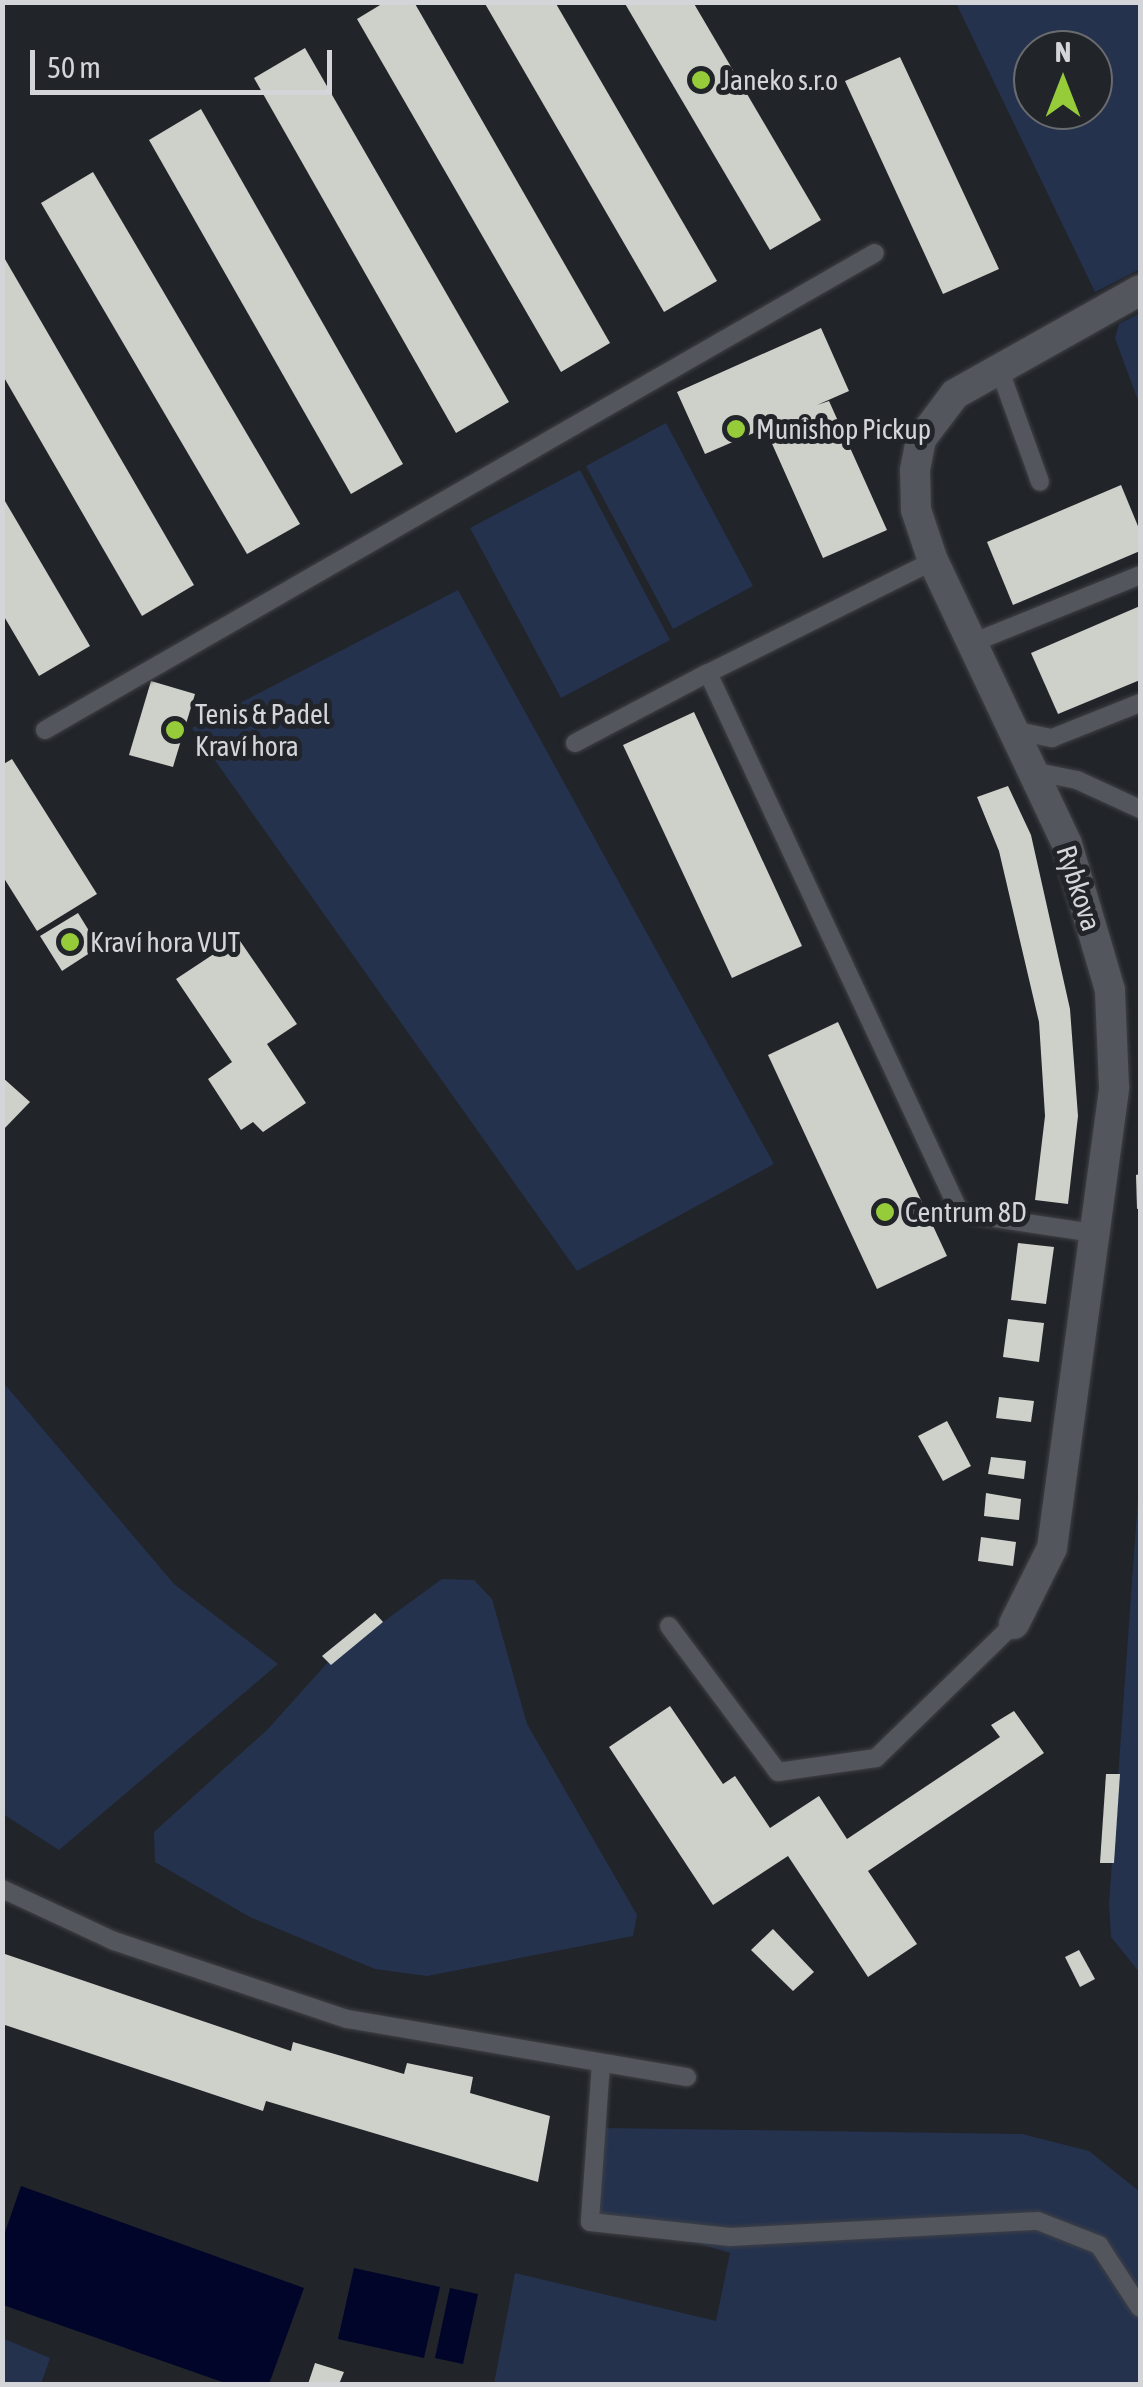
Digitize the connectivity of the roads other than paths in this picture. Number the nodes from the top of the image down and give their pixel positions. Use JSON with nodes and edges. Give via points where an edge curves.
{"nodes":[{"id":1,"x":875,"y":252,"type":"dead end"},
{"id":2,"x":1140,"y":290,"type":"edge"},
{"id":3,"x":1000,"y":368,"type":"junction"},
{"id":4,"x":1040,"y":482,"type":"dead end"},
{"id":5,"x":933,"y":561,"type":"junction"},
{"id":6,"x":1140,"y":575,"type":"edge"},
{"id":7,"x":972,"y":643,"type":"junction"},
{"id":8,"x":708,"y":673,"type":"junction"},
{"id":9,"x":1140,"y":703,"type":"edge"},
{"id":10,"x":46,"y":730,"type":"dead end"},
{"id":11,"x":1012,"y":730,"type":"junction"},
{"id":12,"x":575,"y":743,"type":"dead end"},
{"id":13,"x":1032,"y":771,"type":"junction"},
{"id":14,"x":1140,"y":809,"type":"edge"},
{"id":15,"x":1094,"y":1232,"type":"junction"},
{"id":16,"x":1014,"y":1624,"type":"joint"},
{"id":17,"x":669,"y":1626,"type":"dead end"},
{"id":18,"x":2,"y":1889,"type":"edge"},
{"id":19,"x":601,"y":2062,"type":"junction"},
{"id":20,"x":687,"y":2077,"type":"dead end"},
{"id":21,"x":1140,"y":2308,"type":"edge"}],
"edges":[{"from":1,"to":10,"type":"lane"},
{"from":2,"to":3,"type":"street","name":"Rybkova"},
{"from":3,"to":4,"type":"lane"},
{"from":3,"to":5,"type":"street","name":"Rybkova","via":[[955,394],[920,440],[916,510]]},
{"from":5,"to":7,"type":"street","name":"Rybkova"},
{"from":5,"to":8,"type":"lane"},
{"from":6,"to":7,"type":"lane"},
{"from":7,"to":11,"type":"street","name":"Rybkova"},
{"from":8,"to":12,"type":"lane"},
{"from":8,"to":15,"type":"lane","via":[[960,1213]]},
{"from":9,"to":11,"type":"lane","via":[[1052,738]]},
{"from":11,"to":13,"type":"street","name":"Rybkova"},
{"from":13,"to":14,"type":"lane","via":[[1077,780]]},
{"from":13,"to":15,"type":"street","name":"Rybkova","via":[[1067,844],[1110,990],[1114,1087]]},
{"from":15,"to":16,"type":"street","name":"Rybkova","via":[[1052,1548]]},
{"from":16,"to":17,"type":"lane","via":[[876,1758],[778,1772]]},
{"from":18,"to":19,"type":"lane","via":[[114,1941],[347,2019]]},
{"from":19,"to":20,"type":"lane"},
{"from":19,"to":21,"type":"lane","via":[[590,2222],[730,2237],[1038,2220],[1099,2245]]}]}
